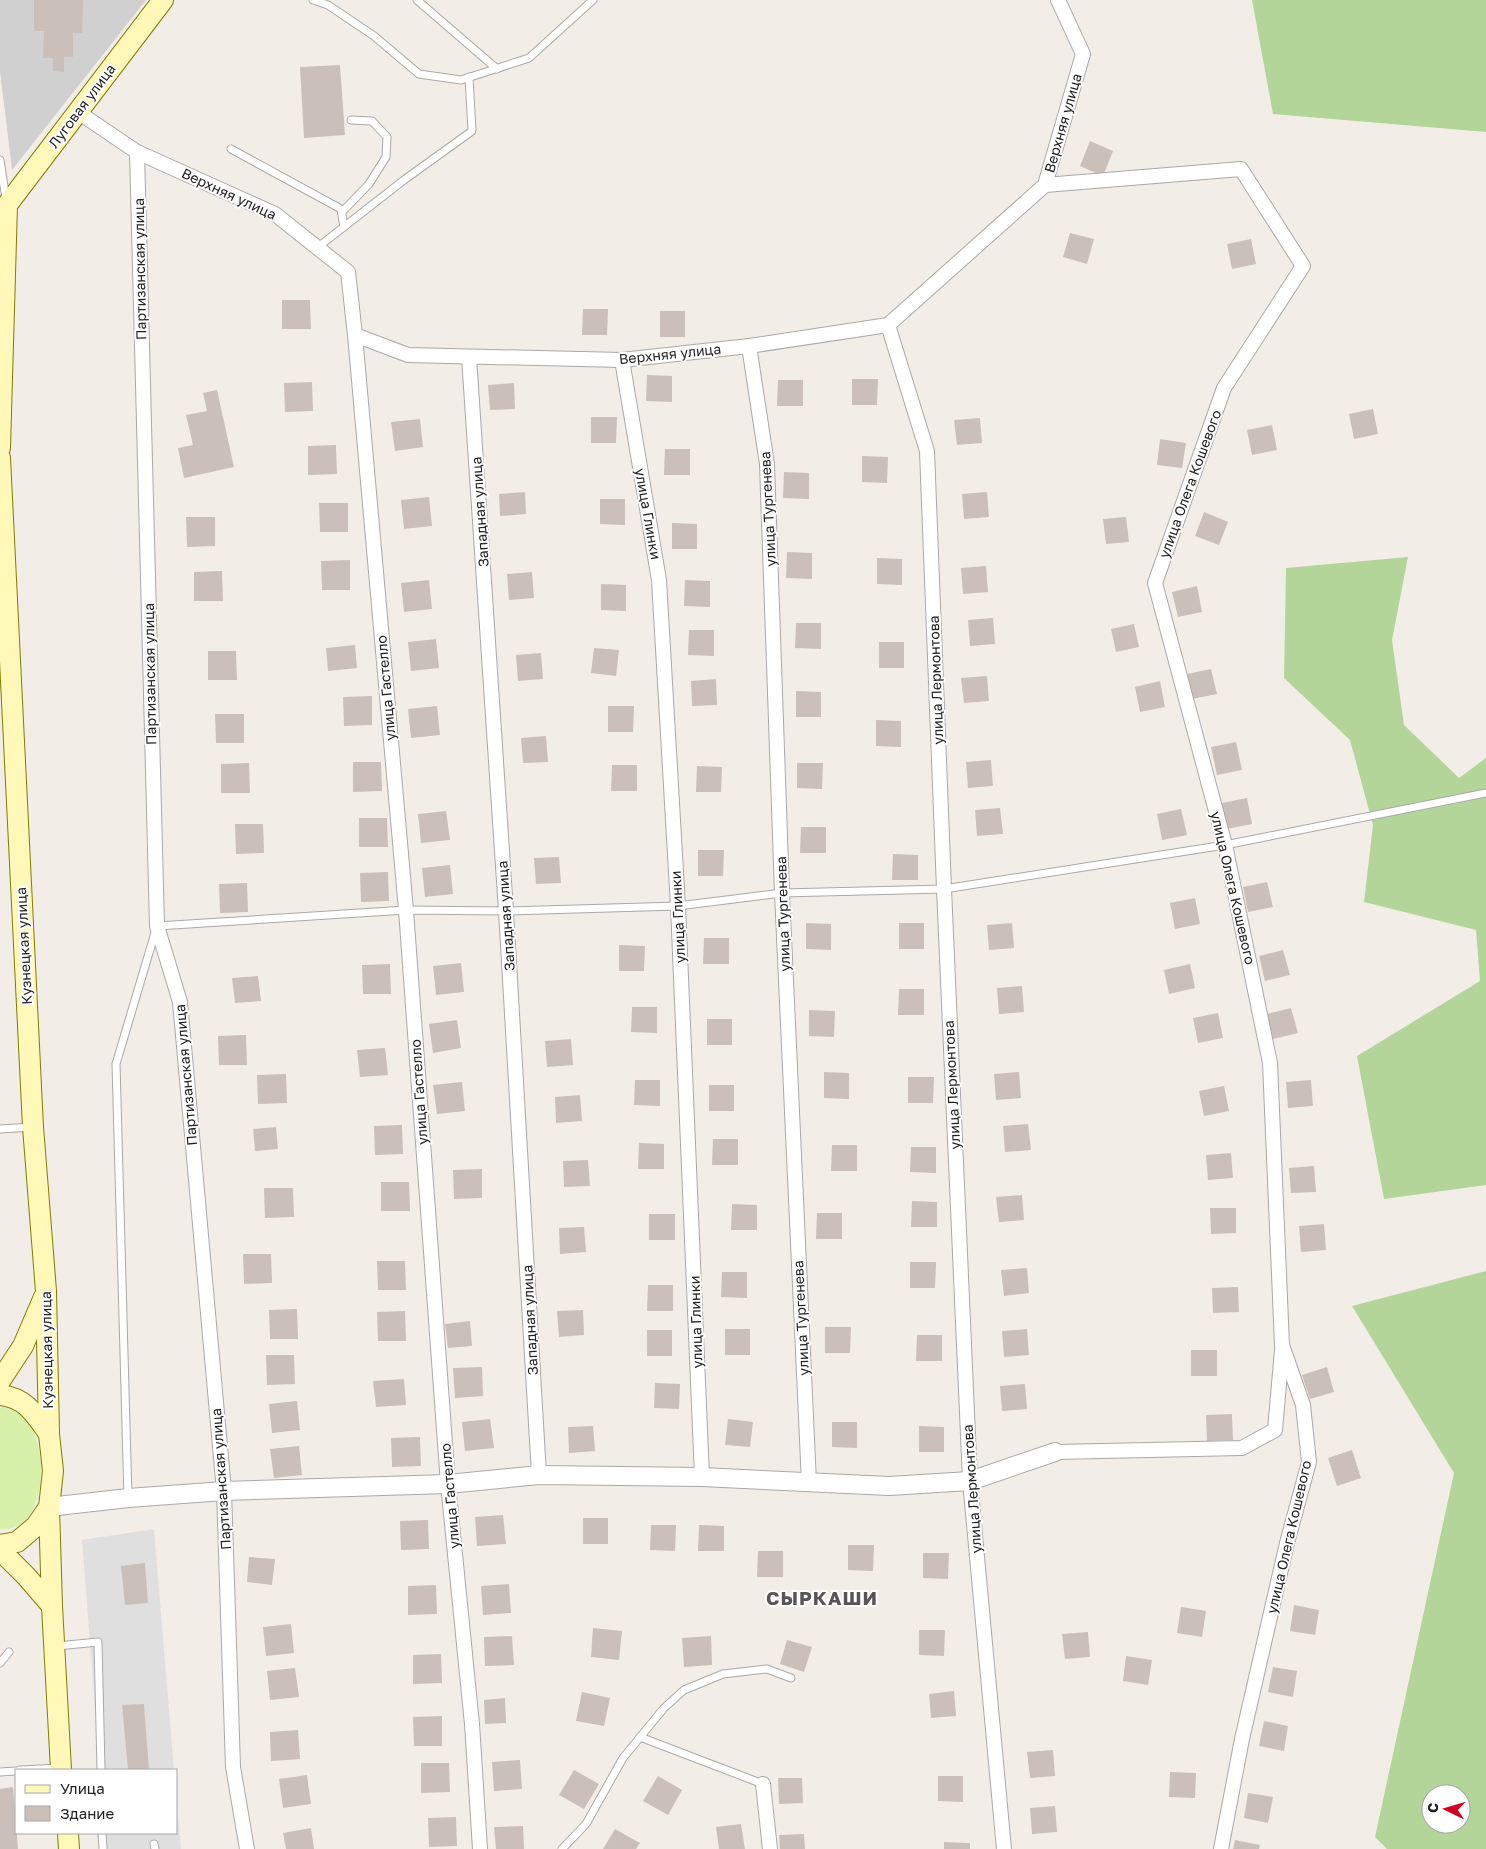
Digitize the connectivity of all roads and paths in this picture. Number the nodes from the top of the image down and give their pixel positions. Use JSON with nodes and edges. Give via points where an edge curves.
{"nodes":[{"id":1,"x":163,"y":0,"type":"edge"},
{"id":2,"x":313,"y":0,"type":"edge"},
{"id":3,"x":417,"y":0,"type":"edge"},
{"id":4,"x":593,"y":0,"type":"edge"},
{"id":5,"x":1058,"y":0,"type":"edge"},
{"id":6,"x":497,"y":68,"type":"junction"},
{"id":7,"x":470,"y":77,"type":"junction"},
{"id":8,"x":78,"y":112,"type":"junction"},
{"id":9,"x":351,"y":120,"type":"dead end"},
{"id":10,"x":231,"y":149,"type":"dead end"},
{"id":11,"x":137,"y":152,"type":"junction"},
{"id":12,"x":0,"y":160,"type":"edge"},
{"id":13,"x":1045,"y":185,"type":"junction"},
{"id":14,"x":4,"y":208,"type":"edge"},
{"id":15,"x":342,"y":212,"type":"junction"},
{"id":16,"x":344,"y":227,"type":"junction"},
{"id":17,"x":318,"y":248,"type":"junction"},
{"id":18,"x":888,"y":325,"type":"junction"},
{"id":19,"x":355,"y":335,"type":"junction"},
{"id":20,"x":749,"y":346,"type":"junction"},
{"id":21,"x":469,"y":357,"type":"junction"},
{"id":22,"x":622,"y":360,"type":"junction"},
{"id":23,"x":0,"y":448,"type":"edge"},
{"id":24,"x":0,"y":458,"type":"edge"},
{"id":25,"x":1486,"y":793,"type":"edge"},
{"id":26,"x":1225,"y":845,"type":"junction"},
{"id":27,"x":944,"y":889,"type":"junction"},
{"id":28,"x":782,"y":893,"type":"junction"},
{"id":29,"x":678,"y":906,"type":"junction"},
{"id":30,"x":406,"y":910,"type":"junction"},
{"id":31,"x":506,"y":911,"type":"junction"},
{"id":32,"x":157,"y":926,"type":"junction"},
{"id":33,"x":33,"y":1127,"type":"junction"},
{"id":34,"x":0,"y":1129,"type":"edge"},
{"id":35,"x":46,"y":1291,"type":"junction"},
{"id":36,"x":1282,"y":1345,"type":"junction"},
{"id":37,"x":0,"y":1381,"type":"edge"},
{"id":38,"x":0,"y":1395,"type":"edge"},
{"id":39,"x":49,"y":1434,"type":"junction"},
{"id":40,"x":1055,"y":1452,"type":"joint"},
{"id":41,"x":539,"y":1475,"type":"junction"},
{"id":42,"x":702,"y":1477,"type":"junction"},
{"id":43,"x":970,"y":1481,"type":"junction"},
{"id":44,"x":809,"y":1483,"type":"junction"},
{"id":45,"x":448,"y":1484,"type":"junction"},
{"id":46,"x":224,"y":1492,"type":"junction"},
{"id":47,"x":128,"y":1498,"type":"junction"},
{"id":48,"x":48,"y":1507,"type":"junction"},
{"id":49,"x":0,"y":1545,"type":"edge"},
{"id":50,"x":0,"y":1550,"type":"edge"},
{"id":51,"x":52,"y":1606,"type":"junction"},
{"id":52,"x":54,"y":1646,"type":"junction"},
{"id":53,"x":9,"y":1652,"type":"dead end"},
{"id":54,"x":0,"y":1663,"type":"edge"},
{"id":55,"x":791,"y":1678,"type":"dead end"},
{"id":56,"x":640,"y":1737,"type":"junction"},
{"id":57,"x":61,"y":1769,"type":"edge"},
{"id":58,"x":101,"y":1769,"type":"edge"},
{"id":59,"x":15,"y":1771,"type":"edge"},
{"id":60,"x":0,"y":1772,"type":"edge"},
{"id":61,"x":763,"y":1784,"type":"joint"},
{"id":62,"x":68,"y":1834,"type":"edge"},
{"id":63,"x":102,"y":1834,"type":"edge"},
{"id":64,"x":69,"y":1849,"type":"edge"},
{"id":65,"x":103,"y":1849,"type":"edge"},
{"id":66,"x":247,"y":1849,"type":"edge"},
{"id":67,"x":480,"y":1849,"type":"edge"},
{"id":68,"x":562,"y":1849,"type":"edge"},
{"id":69,"x":770,"y":1849,"type":"edge"},
{"id":70,"x":1004,"y":1849,"type":"edge"},
{"id":71,"x":1221,"y":1849,"type":"edge"}],
"edges":[{"from":1,"to":8,"type":"main road","name":"Луговая улица"},
{"from":2,"to":7,"type":"lane","via":[[328,5],[374,36],[419,74],[461,80]]},
{"from":3,"to":6,"type":"lane"},
{"from":4,"to":6,"type":"lane","via":[[529,58]]},
{"from":5,"to":13,"type":"street","name":"Верхняя улица","via":[[1083,54]]},
{"from":6,"to":7,"type":"lane"},
{"from":7,"to":16,"type":"lane","via":[[472,131]]},
{"from":8,"to":11,"type":"street","name":"Верхняя улица"},
{"from":8,"to":14,"type":"main road","name":"Луговая улица"},
{"from":9,"to":15,"type":"lane","via":[[372,121],[388,137],[386,157],[369,184]]},
{"from":10,"to":15,"type":"lane"},
{"from":11,"to":17,"type":"street","name":"Верхняя улица","via":[[275,214]]},
{"from":11,"to":32,"type":"street","name":"Партизанская улица"},
{"from":12,"to":14,"type":"lane"},
{"from":13,"to":18,"type":"street","name":"Верхняя улица"},
{"from":13,"to":26,"type":"street","name":"улица Олега Кошевого","via":[[1241,169],[1303,266],[1224,388],[1155,583]]},
{"from":14,"to":23,"type":"main road"},
{"from":15,"to":16,"type":"lane"},
{"from":16,"to":17,"type":"lane"},
{"from":17,"to":19,"type":"street","name":"Верхняя улица","via":[[348,272]]},
{"from":18,"to":20,"type":"street","name":"Верхняя улица"},
{"from":18,"to":27,"type":"street","name":"улица Лермонтова","via":[[927,451]]},
{"from":19,"to":21,"type":"street","name":"Верхняя улица","via":[[408,356]]},
{"from":19,"to":30,"type":"street","name":"улица Гастелло"},
{"from":20,"to":22,"type":"street","name":"Верхняя улица"},
{"from":20,"to":28,"type":"street","name":"улица Тургенева","via":[[767,464]]},
{"from":21,"to":22,"type":"street","name":"Верхняя улица"},
{"from":21,"to":31,"type":"street","name":"Западная улица"},
{"from":22,"to":29,"type":"street","name":"улица Глинки","via":[[659,580]]},
{"from":24,"to":33,"type":"main road","name":"Кузнецкая улица"},
{"from":25,"to":26,"type":"lane"},
{"from":26,"to":27,"type":"lane"},
{"from":26,"to":36,"type":"street","name":"улица Олега Кошевого","via":[[1270,1063]]},
{"from":27,"to":28,"type":"lane"},
{"from":27,"to":43,"type":"street","name":"улица Лермонтова"},
{"from":28,"to":29,"type":"lane"},
{"from":28,"to":44,"type":"street","name":"улица Тургенева"},
{"from":29,"to":31,"type":"lane"},
{"from":29,"to":42,"type":"street","name":"улица Глинки"},
{"from":30,"to":31,"type":"lane"},
{"from":30,"to":32,"type":"lane"},
{"from":30,"to":45,"type":"street","name":"улица Гастелло"},
{"from":31,"to":41,"type":"street","name":"Западная улица"},
{"from":32,"to":46,"type":"street","name":"Партизанская улица","via":[[180,1002]]},
{"from":32,"to":47,"type":"lane","via":[[116,1064]]},
{"from":33,"to":34,"type":"lane"},
{"from":33,"to":35,"type":"main road","name":"Кузнецкая улица"},
{"from":35,"to":37,"type":"main road","via":[[23,1346]]},
{"from":35,"to":39,"type":"main road","name":"Кузнецкая улица"},
{"from":36,"to":40,"type":"street","via":[[1275,1430],[1242,1448]]},
{"from":36,"to":71,"type":"street","name":"улица Олега Кошевого","via":[[1303,1405],[1309,1462],[1242,1738]]},
{"from":38,"to":39,"type":"main road","via":[[12,1396],[32,1409]]},
{"from":39,"to":48,"type":"main road","name":"Кузнецкая улица","via":[[53,1471]]},
{"from":40,"to":43,"type":"street"},
{"from":41,"to":42,"type":"street"},
{"from":41,"to":45,"type":"street"},
{"from":42,"to":44,"type":"street"},
{"from":43,"to":44,"type":"street","via":[[889,1486]]},
{"from":43,"to":70,"type":"street","name":"улица Лермонтова"},
{"from":45,"to":46,"type":"street"},
{"from":45,"to":67,"type":"street","name":"улица Гастелло","via":[[472,1724]]},
{"from":46,"to":47,"type":"street"},
{"from":46,"to":66,"type":"street","name":"Партизанская улица","via":[[233,1767]]},
{"from":47,"to":48,"type":"street"},
{"from":48,"to":49,"type":"main road","via":[[36,1526],[17,1542]]},
{"from":48,"to":51,"type":"main road","name":"Кузнецкая улица"},
{"from":50,"to":51,"type":"main road"},
{"from":51,"to":52,"type":"main road"},
{"from":52,"to":57,"type":"main road"},
{"from":52,"to":58,"type":"lane","via":[[98,1642]]},
{"from":53,"to":54,"type":"lane"},
{"from":55,"to":56,"type":"lane","via":[[768,1670],[723,1674],[684,1690]]},
{"from":56,"to":61,"type":"lane"},
{"from":56,"to":68,"type":"lane","via":[[623,1758],[586,1824]]},
{"from":59,"to":60,"type":"lane"},
{"from":61,"to":69,"type":"street"},
{"from":62,"to":64,"type":"main road"},
{"from":63,"to":65,"type":"lane"}]}
